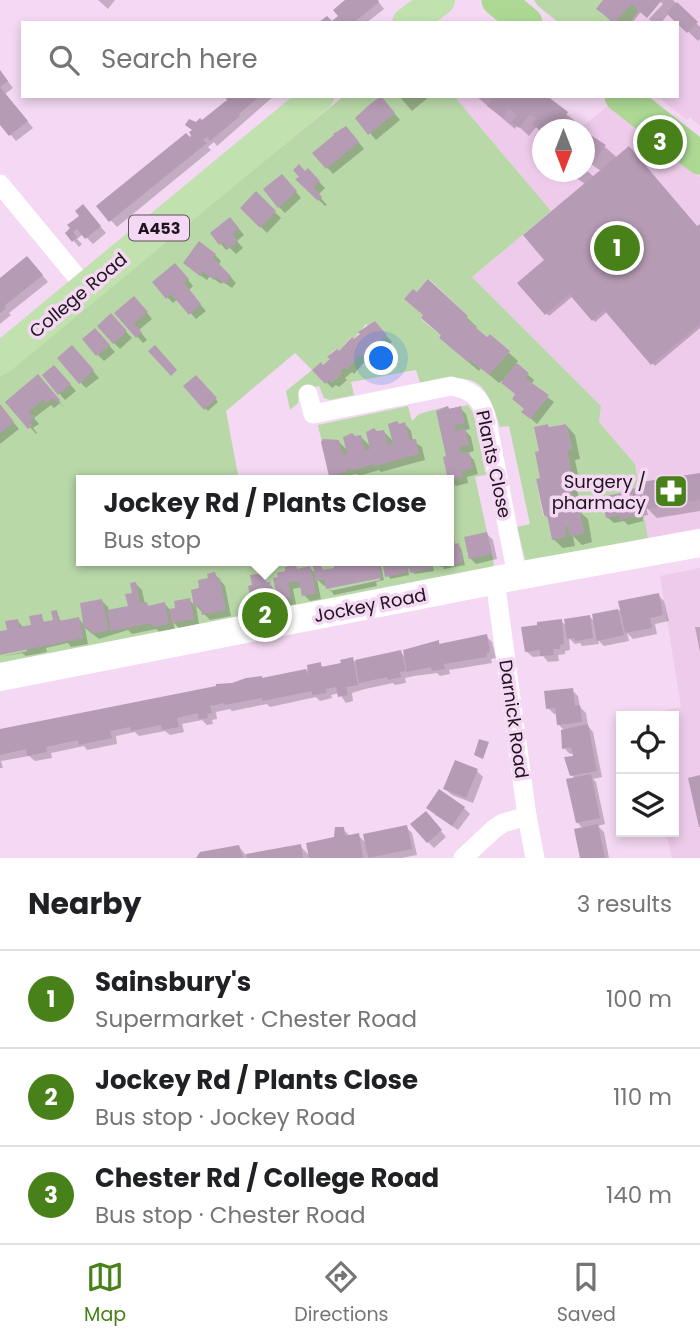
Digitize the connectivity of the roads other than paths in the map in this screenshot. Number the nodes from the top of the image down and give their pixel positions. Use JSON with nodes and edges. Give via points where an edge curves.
{"nodes":[{"id":1,"x":439,"y":0,"type":"edge"},
{"id":2,"x":411,"y":21,"type":"edge"},
{"id":3,"x":316,"y":98,"type":"edge"},
{"id":4,"x":624,"y":98,"type":"edge"},
{"id":5,"x":700,"y":158,"type":"edge"},
{"id":6,"x":0,"y":184,"type":"edge"},
{"id":7,"x":86,"y":288,"type":"junction"},
{"id":8,"x":0,"y":359,"type":"edge"},
{"id":9,"x":305,"y":409,"type":"dead end"},
{"id":10,"x":700,"y":543,"type":"edge"},
{"id":11,"x":506,"y":578,"type":"junction"},
{"id":12,"x":0,"y":677,"type":"edge"},
{"id":13,"x":527,"y":816,"type":"junction"},
{"id":14,"x":463,"y":858,"type":"edge"},
{"id":15,"x":534,"y":858,"type":"edge"}],
"edges":[{"from":1,"to":2,"type":"main road"},
{"from":3,"to":7,"type":"main road","name":"College Road","number":"A453"},
{"from":4,"to":5,"type":"highway"},
{"from":6,"to":7,"type":"street"},
{"from":7,"to":8,"type":"main road","name":"College Road","number":"A453"},
{"from":9,"to":11,"type":"street","name":"Plants Close","via":[[451,386],[476,396],[486,416]]},
{"from":10,"to":11,"type":"main road","name":"Jockey Road"},
{"from":11,"to":12,"type":"main road","name":"Jockey Road"},
{"from":11,"to":13,"type":"street","name":"Darnick Road"},
{"from":13,"to":14,"type":"street","via":[[503,823]]},
{"from":13,"to":15,"type":"street","name":"Darnick Road"}]}
